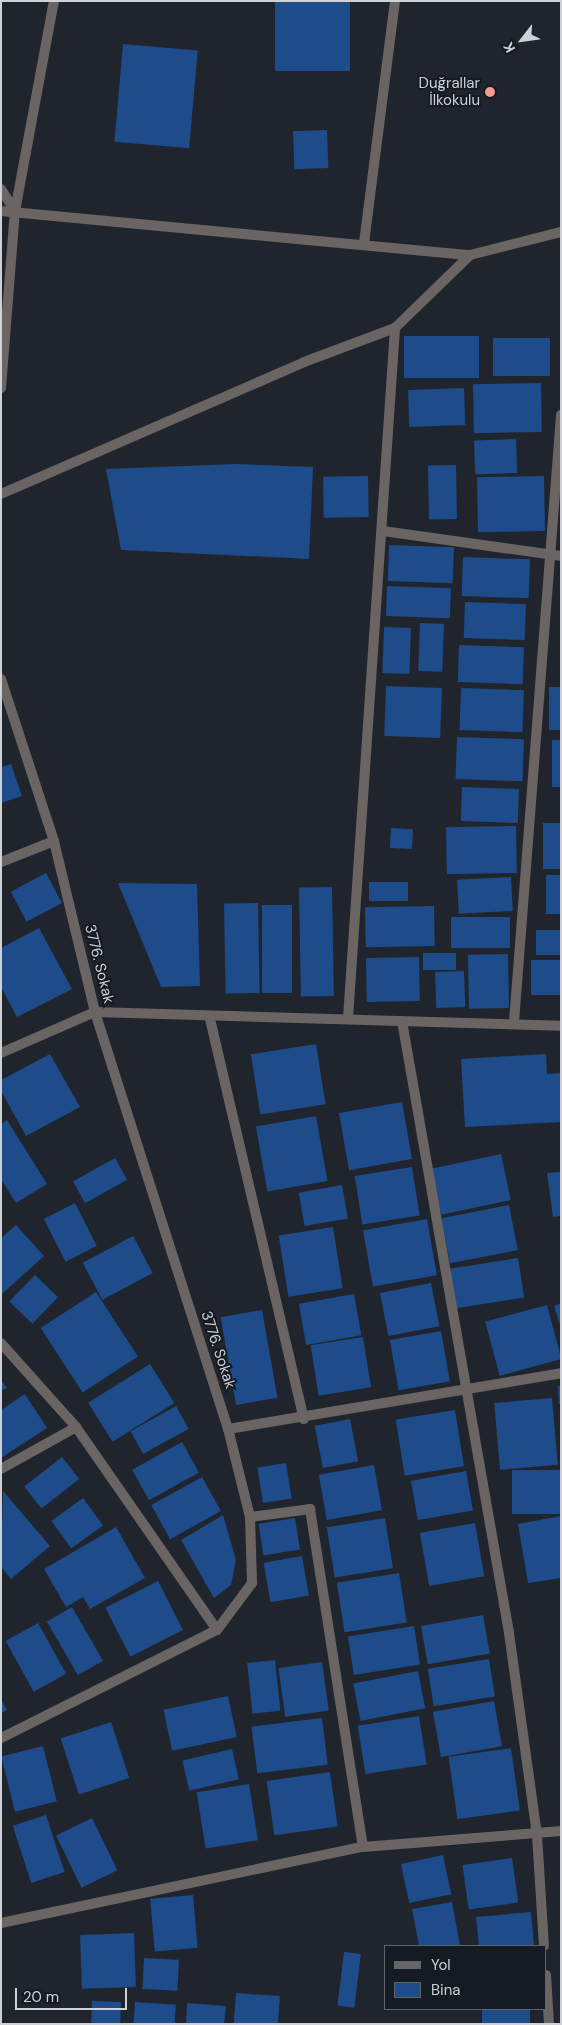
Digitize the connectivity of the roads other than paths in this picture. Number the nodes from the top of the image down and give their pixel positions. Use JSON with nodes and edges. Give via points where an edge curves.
{"nodes":[{"id":1,"x":54,"y":1,"type":"edge"},
{"id":2,"x":395,"y":1,"type":"edge"},
{"id":3,"x":1,"y":189,"type":"edge"},
{"id":4,"x":1,"y":211,"type":"edge"},
{"id":5,"x":15,"y":211,"type":"junction"},
{"id":6,"x":561,"y":232,"type":"edge"},
{"id":7,"x":364,"y":243,"type":"junction"},
{"id":8,"x":470,"y":256,"type":"junction"},
{"id":9,"x":395,"y":328,"type":"junction"},
{"id":10,"x":1,"y":388,"type":"edge"},
{"id":11,"x":561,"y":415,"type":"edge"},
{"id":12,"x":1,"y":494,"type":"edge"},
{"id":13,"x":383,"y":531,"type":"junction"},
{"id":14,"x":550,"y":555,"type":"junction"},
{"id":15,"x":561,"y":556,"type":"edge"},
{"id":16,"x":1,"y":679,"type":"edge"},
{"id":17,"x":54,"y":841,"type":"junction"},
{"id":18,"x":1,"y":862,"type":"edge"},
{"id":19,"x":95,"y":1012,"type":"junction"},
{"id":20,"x":348,"y":1018,"type":"junction"},
{"id":21,"x":210,"y":1019,"type":"junction"},
{"id":22,"x":402,"y":1021,"type":"junction"},
{"id":23,"x":514,"y":1022,"type":"junction"},
{"id":24,"x":561,"y":1026,"type":"edge"},
{"id":25,"x":1,"y":1053,"type":"edge"},
{"id":26,"x":1,"y":1343,"type":"edge"},
{"id":27,"x":561,"y":1373,"type":"edge"},
{"id":28,"x":464,"y":1391,"type":"junction"},
{"id":29,"x":304,"y":1419,"type":"junction"},
{"id":30,"x":76,"y":1427,"type":"junction"},
{"id":31,"x":228,"y":1429,"type":"junction"},
{"id":32,"x":1,"y":1470,"type":"edge"},
{"id":33,"x":250,"y":1517,"type":"junction"},
{"id":34,"x":217,"y":1630,"type":"junction"},
{"id":35,"x":1,"y":1738,"type":"edge"},
{"id":36,"x":561,"y":1831,"type":"edge"},
{"id":37,"x":537,"y":1835,"type":"junction"},
{"id":38,"x":363,"y":1847,"type":"junction"},
{"id":39,"x":1,"y":1923,"type":"edge"},
{"id":40,"x":544,"y":1945,"type":"edge"},
{"id":41,"x":547,"y":1991,"type":"edge"},
{"id":42,"x":549,"y":2024,"type":"edge"}],
"edges":[{"from":1,"to":5,"type":"street"},
{"from":2,"to":7,"type":"street"},
{"from":3,"to":5,"type":"street"},
{"from":4,"to":5,"type":"street"},
{"from":5,"to":7,"type":"street"},
{"from":5,"to":10,"type":"street"},
{"from":6,"to":8,"type":"street"},
{"from":7,"to":8,"type":"street"},
{"from":8,"to":9,"type":"street"},
{"from":9,"to":12,"type":"street","via":[[304,362]]},
{"from":9,"to":13,"type":"street"},
{"from":11,"to":14,"type":"street"},
{"from":13,"to":14,"type":"street"},
{"from":13,"to":20,"type":"street"},
{"from":14,"to":15,"type":"street"},
{"from":14,"to":23,"type":"street"},
{"from":16,"to":17,"type":"street","name":"3776. Sokak"},
{"from":17,"to":18,"type":"street"},
{"from":17,"to":19,"type":"street","name":"3776. Sokak"},
{"from":19,"to":21,"type":"street"},
{"from":19,"to":25,"type":"street"},
{"from":19,"to":31,"type":"street","name":"3776. Sokak"},
{"from":20,"to":21,"type":"street"},
{"from":20,"to":22,"type":"street"},
{"from":21,"to":29,"type":"street"},
{"from":22,"to":23,"type":"street"},
{"from":22,"to":28,"type":"street"},
{"from":23,"to":24,"type":"street"},
{"from":26,"to":30,"type":"street"},
{"from":27,"to":28,"type":"street"},
{"from":28,"to":29,"type":"street"},
{"from":28,"to":37,"type":"street","via":[[509,1633]]},
{"from":29,"to":31,"type":"street"},
{"from":30,"to":32,"type":"street"},
{"from":30,"to":34,"type":"street"},
{"from":31,"to":33,"type":"street","name":"3776. Sokak"},
{"from":33,"to":34,"type":"street","name":"3776. Sokak","via":[[252,1582]]},
{"from":33,"to":38,"type":"street","via":[[310,1509]]},
{"from":34,"to":35,"type":"street","name":"3776. Sokak"},
{"from":36,"to":37,"type":"street"},
{"from":37,"to":38,"type":"street"},
{"from":37,"to":40,"type":"street"},
{"from":38,"to":39,"type":"street"},
{"from":41,"to":42,"type":"street"}]}
